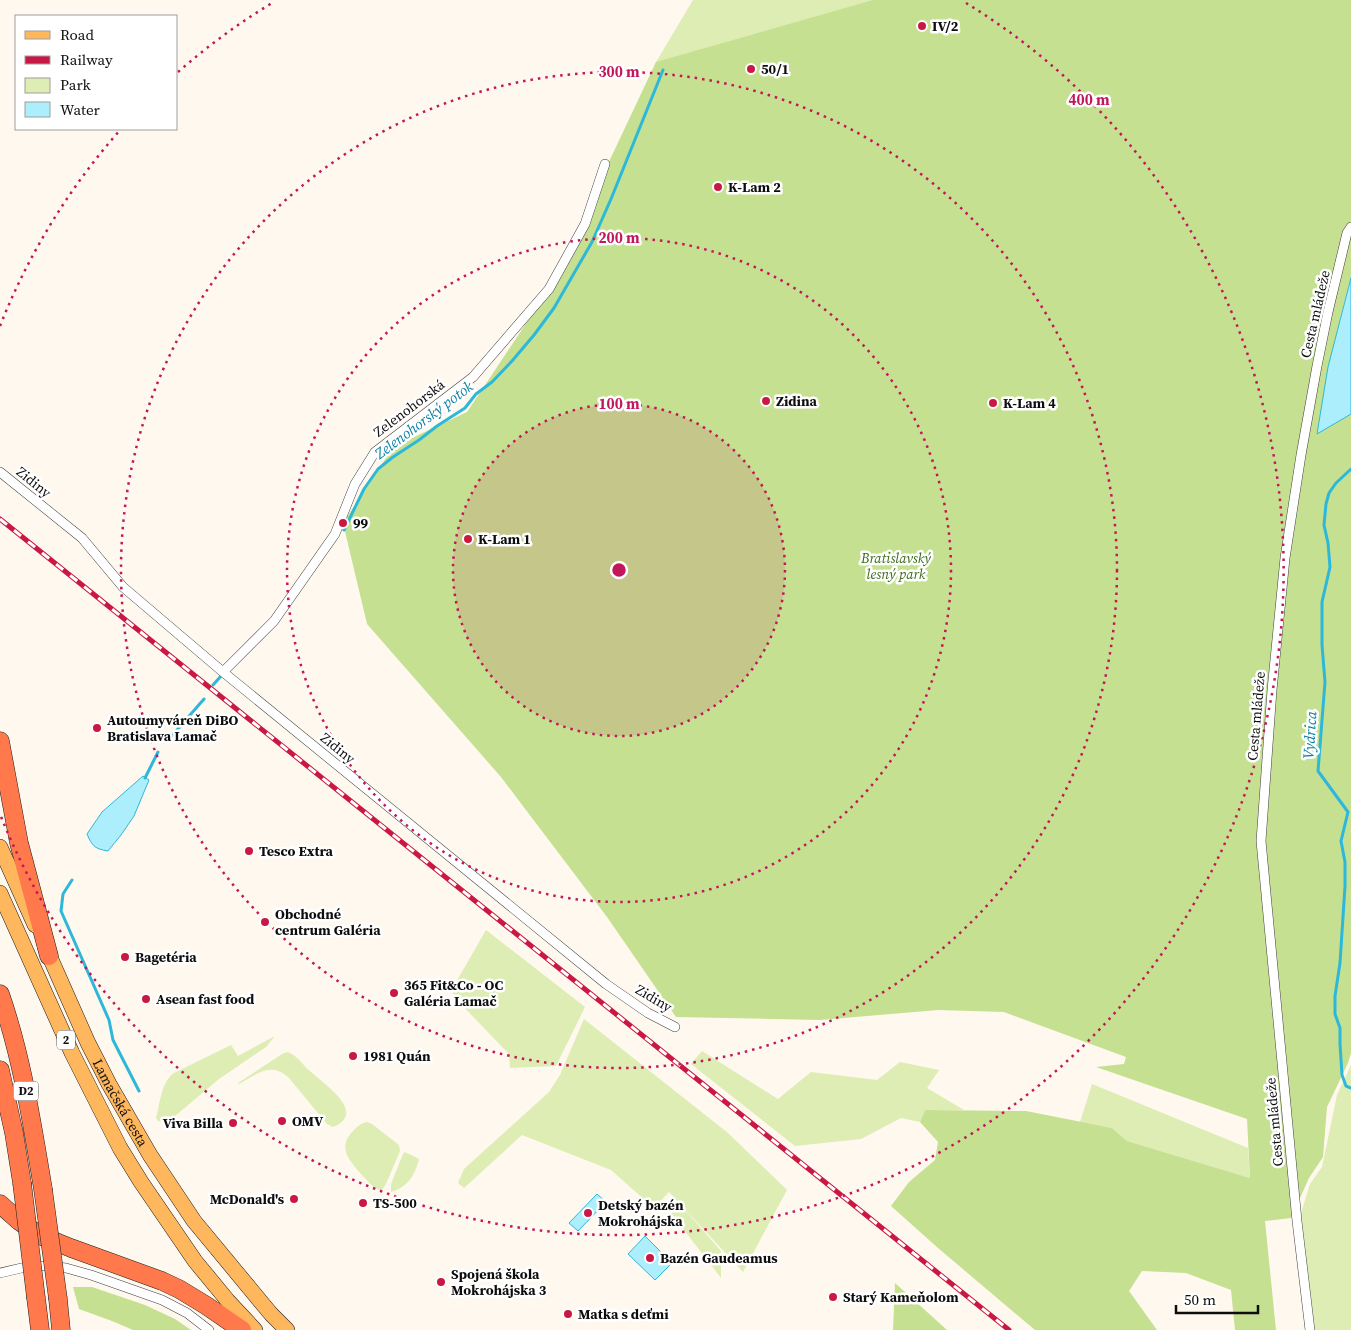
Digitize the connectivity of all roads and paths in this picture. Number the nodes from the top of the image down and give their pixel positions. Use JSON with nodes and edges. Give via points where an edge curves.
{"nodes":[{"id":1,"x":605,"y":164,"type":"dead end"},
{"id":2,"x":1351,"y":227,"type":"edge"},
{"id":3,"x":0,"y":472,"type":"edge"},
{"id":4,"x":224,"y":672,"type":"junction"},
{"id":5,"x":0,"y":741,"type":"edge"},
{"id":6,"x":0,"y":847,"type":"edge"},
{"id":7,"x":0,"y":893,"type":"edge"},
{"id":8,"x":49,"y":956,"type":"junction"},
{"id":9,"x":0,"y":994,"type":"edge"},
{"id":10,"x":675,"y":1027,"type":"dead end"},
{"id":11,"x":0,"y":1070,"type":"edge"},
{"id":12,"x":0,"y":1204,"type":"edge"},
{"id":13,"x":1,"y":1270,"type":"edge"},
{"id":14,"x":40,"y":1330,"type":"edge"},
{"id":15,"x":62,"y":1330,"type":"edge"},
{"id":16,"x":209,"y":1330,"type":"edge"},
{"id":17,"x":242,"y":1330,"type":"edge"},
{"id":18,"x":255,"y":1330,"type":"edge"},
{"id":19,"x":287,"y":1330,"type":"edge"},
{"id":20,"x":1310,"y":1330,"type":"edge"}],
"edges":[{"from":1,"to":4,"type":"street","name":"Zelenohorská","via":[[584,224],[549,289],[473,377],[375,452],[355,484],[335,534],[274,621]]},
{"from":2,"to":20,"type":"street","name":"Cesta mládeže","via":[[1328,312],[1285,558],[1260,841]]},
{"from":3,"to":4,"type":"street","name":"Zidiny","via":[[82,538],[123,587]]},
{"from":4,"to":10,"type":"street","name":"Zidiny","via":[[606,984]]},
{"from":5,"to":8,"type":"highway","via":[[19,843]]},
{"from":6,"to":8,"type":"main road","name":"Lamačská cesta","number":"2"},
{"from":7,"to":18,"type":"main road","name":"Lamačská cesta","number":"2","via":[[72,1053],[120,1148],[195,1261]]},
{"from":8,"to":19,"type":"main road","name":"Lamačská cesta","number":"2","via":[[104,1076],[150,1155],[194,1221]]},
{"from":9,"to":15,"type":"highway","number":"D2","bridge":true,"via":[[28,1102],[44,1189]]},
{"from":11,"to":14,"type":"highway","number":"D2","bridge":true,"via":[[22,1183]]},
{"from":12,"to":17,"type":"highway","via":[[39,1235],[162,1281]]},
{"from":13,"to":16,"type":"street","via":[[30,1266],[66,1268],[162,1300]]}]}
